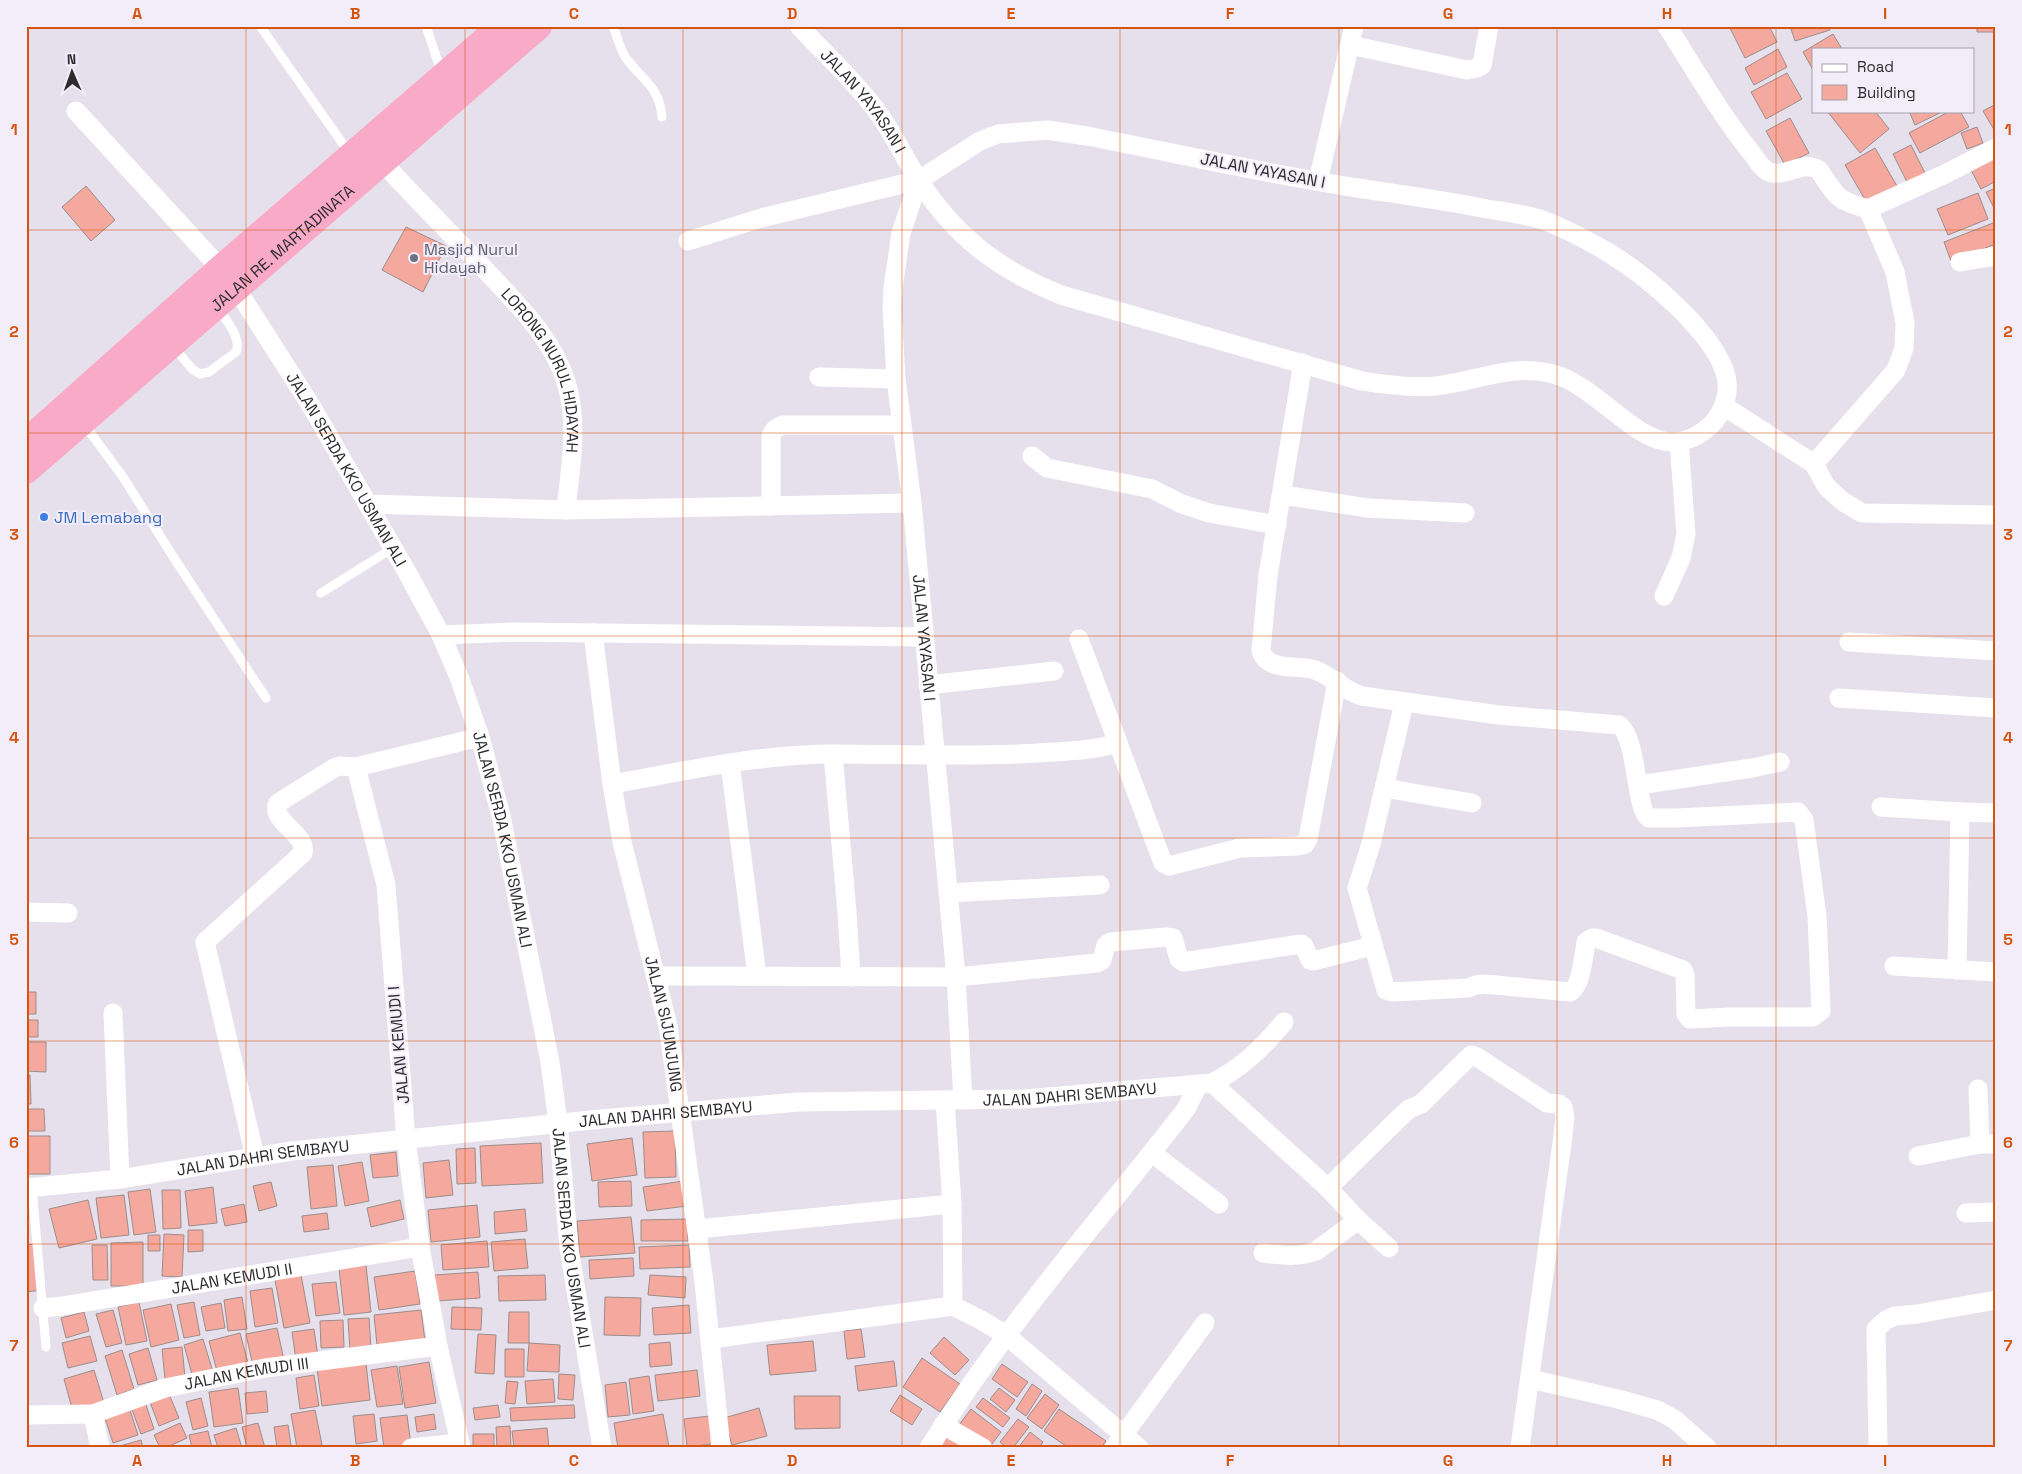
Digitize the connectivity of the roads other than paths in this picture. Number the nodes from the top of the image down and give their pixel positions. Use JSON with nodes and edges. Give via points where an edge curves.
{"nodes":[{"id":1,"x":260,"y":26,"type":"edge"},
{"id":2,"x":426,"y":26,"type":"edge"},
{"id":3,"x":502,"y":26,"type":"edge"},
{"id":4,"x":538,"y":26,"type":"edge"},
{"id":5,"x":613,"y":26,"type":"edge"},
{"id":6,"x":799,"y":26,"type":"edge"},
{"id":7,"x":1354,"y":26,"type":"edge"},
{"id":8,"x":1489,"y":26,"type":"edge"},
{"id":9,"x":1667,"y":26,"type":"edge"},
{"id":10,"x":1350,"y":45,"type":"junction"},
{"id":11,"x":443,"y":77,"type":"junction"},
{"id":12,"x":76,"y":111,"type":"dead end"},
{"id":13,"x":662,"y":117,"type":"dead end"},
{"id":14,"x":1996,"y":148,"type":"edge"},
{"id":15,"x":352,"y":156,"type":"junction"},
{"id":16,"x":382,"y":162,"type":"junction"},
{"id":17,"x":919,"y":180,"type":"junction"},
{"id":18,"x":1318,"y":181,"type":"junction"},
{"id":19,"x":1868,"y":209,"type":"junction"},
{"id":20,"x":688,"y":240,"type":"dead end"},
{"id":21,"x":1996,"y":256,"type":"edge"},
{"id":22,"x":1960,"y":262,"type":"dead end"},
{"id":23,"x":225,"y":287,"type":"junction"},
{"id":24,"x":172,"y":344,"type":"junction"},
{"id":25,"x":1303,"y":363,"type":"junction"},
{"id":26,"x":819,"y":377,"type":"dead end"},
{"id":27,"x":896,"y":379,"type":"junction"},
{"id":28,"x":1724,"y":406,"type":"junction"},
{"id":29,"x":82,"y":422,"type":"junction"},
{"id":30,"x":902,"y":425,"type":"junction"},
{"id":31,"x":1679,"y":442,"type":"junction"},
{"id":32,"x":26,"y":443,"type":"edge"},
{"id":33,"x":1032,"y":456,"type":"dead end"},
{"id":34,"x":1811,"y":462,"type":"junction"},
{"id":35,"x":26,"y":470,"type":"edge"},
{"id":36,"x":1282,"y":495,"type":"junction"},
{"id":37,"x":912,"y":503,"type":"junction"},
{"id":38,"x":368,"y":504,"type":"junction"},
{"id":39,"x":771,"y":506,"type":"junction"},
{"id":40,"x":566,"y":510,"type":"junction"},
{"id":41,"x":1465,"y":513,"type":"dead end"},
{"id":42,"x":1996,"y":515,"type":"edge"},
{"id":43,"x":1277,"y":525,"type":"junction"},
{"id":44,"x":393,"y":548,"type":"junction"},
{"id":45,"x":321,"y":593,"type":"dead end"},
{"id":46,"x":1664,"y":596,"type":"dead end"},
{"id":47,"x":593,"y":633,"type":"junction"},
{"id":48,"x":441,"y":635,"type":"junction"},
{"id":49,"x":923,"y":637,"type":"junction"},
{"id":50,"x":1079,"y":639,"type":"dead end"},
{"id":51,"x":1849,"y":642,"type":"dead end"},
{"id":52,"x":1996,"y":651,"type":"edge"},
{"id":53,"x":1054,"y":671,"type":"dead end"},
{"id":54,"x":1337,"y":681,"type":"junction"},
{"id":55,"x":928,"y":685,"type":"junction"},
{"id":56,"x":266,"y":698,"type":"dead end"},
{"id":57,"x":1839,"y":698,"type":"dead end"},
{"id":58,"x":1404,"y":703,"type":"junction"},
{"id":59,"x":1996,"y":708,"type":"edge"},
{"id":60,"x":480,"y":737,"type":"junction"},
{"id":61,"x":1118,"y":743,"type":"junction"},
{"id":62,"x":833,"y":754,"type":"junction"},
{"id":63,"x":934,"y":756,"type":"junction"},
{"id":64,"x":1780,"y":762,"type":"dead end"},
{"id":65,"x":730,"y":764,"type":"junction"},
{"id":66,"x":356,"y":768,"type":"junction"},
{"id":67,"x":612,"y":784,"type":"junction"},
{"id":68,"x":1639,"y":785,"type":"junction"},
{"id":69,"x":1384,"y":788,"type":"junction"},
{"id":70,"x":1472,"y":803,"type":"dead end"},
{"id":71,"x":1881,"y":807,"type":"dead end"},
{"id":72,"x":1960,"y":812,"type":"junction"},
{"id":73,"x":1996,"y":813,"type":"edge"},
{"id":74,"x":1100,"y":885,"type":"dead end"},
{"id":75,"x":948,"y":893,"type":"junction"},
{"id":76,"x":26,"y":912,"type":"edge"},
{"id":77,"x":68,"y":914,"type":"dead end"},
{"id":78,"x":1372,"y":946,"type":"junction"},
{"id":79,"x":1894,"y":966,"type":"dead end"},
{"id":80,"x":1957,"y":970,"type":"junction"},
{"id":81,"x":1996,"y":972,"type":"edge"},
{"id":82,"x":656,"y":976,"type":"junction"},
{"id":83,"x":757,"y":976,"type":"junction"},
{"id":84,"x":956,"y":976,"type":"junction"},
{"id":85,"x":851,"y":977,"type":"junction"},
{"id":86,"x":112,"y":1013,"type":"dead end"},
{"id":87,"x":1284,"y":1022,"type":"dead end"},
{"id":88,"x":1205,"y":1084,"type":"junction"},
{"id":89,"x":1978,"y":1088,"type":"dead end"},
{"id":90,"x":954,"y":1100,"type":"junction"},
{"id":91,"x":680,"y":1113,"type":"junction"},
{"id":92,"x":558,"y":1123,"type":"junction"},
{"id":93,"x":406,"y":1139,"type":"junction"},
{"id":94,"x":1988,"y":1144,"type":"edge"},
{"id":95,"x":1152,"y":1153,"type":"junction"},
{"id":96,"x":255,"y":1156,"type":"junction"},
{"id":97,"x":1918,"y":1156,"type":"dead end"},
{"id":98,"x":120,"y":1179,"type":"junction"},
{"id":99,"x":29,"y":1188,"type":"edge"},
{"id":100,"x":1328,"y":1188,"type":"junction"},
{"id":101,"x":952,"y":1204,"type":"junction"},
{"id":102,"x":1218,"y":1204,"type":"dead end"},
{"id":103,"x":1996,"y":1212,"type":"edge"},
{"id":104,"x":1966,"y":1213,"type":"dead end"},
{"id":105,"x":1358,"y":1220,"type":"junction"},
{"id":106,"x":697,"y":1229,"type":"junction"},
{"id":107,"x":420,"y":1248,"type":"junction"},
{"id":108,"x":1389,"y":1248,"type":"dead end"},
{"id":109,"x":1263,"y":1253,"type":"dead end"},
{"id":110,"x":1996,"y":1300,"type":"edge"},
{"id":111,"x":953,"y":1306,"type":"junction"},
{"id":112,"x":43,"y":1308,"type":"junction"},
{"id":113,"x":1205,"y":1324,"type":"dead end"},
{"id":114,"x":1006,"y":1335,"type":"junction"},
{"id":115,"x":711,"y":1339,"type":"junction"},
{"id":116,"x":438,"y":1346,"type":"junction"},
{"id":117,"x":46,"y":1347,"type":"dead end"},
{"id":118,"x":1530,"y":1379,"type":"junction"},
{"id":119,"x":93,"y":1414,"type":"junction"},
{"id":120,"x":26,"y":1415,"type":"edge"},
{"id":121,"x":943,"y":1425,"type":"junction"},
{"id":122,"x":1118,"y":1441,"type":"edge"},
{"id":123,"x":460,"y":1445,"type":"edge"},
{"id":124,"x":100,"y":1448,"type":"edge"},
{"id":125,"x":411,"y":1448,"type":"edge"},
{"id":126,"x":602,"y":1448,"type":"edge"},
{"id":127,"x":721,"y":1448,"type":"edge"},
{"id":128,"x":929,"y":1448,"type":"edge"},
{"id":129,"x":983,"y":1448,"type":"edge"},
{"id":130,"x":1139,"y":1448,"type":"edge"},
{"id":131,"x":1520,"y":1448,"type":"edge"},
{"id":132,"x":1708,"y":1448,"type":"edge"},
{"id":133,"x":1878,"y":1448,"type":"edge"}],
"edges":[{"from":1,"to":15,"type":"lane"},
{"from":2,"to":11,"type":"lane"},
{"from":3,"to":11,"type":"highway"},
{"from":4,"to":16,"type":"highway","name":"JALAN RE. MARTADINATA"},
{"from":5,"to":13,"type":"lane","via":[[625,57],[657,94]]},
{"from":6,"to":17,"type":"street","name":"JALAN YAYASAN I","via":[[882,118]]},
{"from":7,"to":10,"type":"street"},
{"from":8,"to":10,"type":"street","via":[[1482,65],[1467,70]]},
{"from":9,"to":19,"type":"street","via":[[1738,136],[1764,170],[1779,174],[1806,166],[1815,167],[1841,200]]},
{"from":10,"to":18,"type":"street"},
{"from":11,"to":15,"type":"highway"},
{"from":12,"to":23,"type":"street","name":"JALAN SERDA KKO USMAN ALI"},
{"from":14,"to":19,"type":"street"},
{"from":15,"to":23,"type":"highway"},
{"from":16,"to":23,"type":"highway","name":"JALAN RE. MARTADINATA"},
{"from":16,"to":40,"type":"street","name":"LORONG NURUL HIDAYAH","via":[[510,297],[545,340],[560,365],[572,411],[573,439]]},
{"from":17,"to":18,"type":"street","name":"JALAN YAYASAN I","via":[[980,141],[998,134],[1047,130]]},
{"from":17,"to":20,"type":"street","via":[[761,218]]},
{"from":17,"to":25,"type":"street","via":[[950,222],[972,244],[1032,283],[1061,295]]},
{"from":17,"to":27,"type":"street","name":"JALAN YAYASAN I","via":[[901,233],[893,288]]},
{"from":18,"to":28,"type":"street","name":"JALAN YAYASAN I","via":[[1526,216],[1569,232],[1611,254],[1661,292],[1701,333],[1725,372],[1727,394]]},
{"from":19,"to":34,"type":"street","via":[[1895,272],[1905,323],[1904,348],[1896,370]]},
{"from":21,"to":22,"type":"street"},
{"from":23,"to":24,"type":"highway","name":"JALAN RE. MARTADINATA"},
{"from":23,"to":24,"type":"lane","via":[[237,339],[236,352],[209,372],[200,374]]},
{"from":23,"to":32,"type":"highway"},
{"from":23,"to":38,"type":"street","name":"JALAN SERDA KKO USMAN ALI","via":[[310,404]]},
{"from":24,"to":29,"type":"highway","name":"JALAN RE. MARTADINATA"},
{"from":25,"to":31,"type":"street","via":[[1362,381],[1403,386],[1435,386],[1516,370],[1550,373],[1585,388],[1646,435],[1657,440]]},
{"from":25,"to":36,"type":"street"},
{"from":26,"to":27,"type":"street"},
{"from":27,"to":30,"type":"street","name":"JALAN YAYASAN I"},
{"from":28,"to":31,"type":"street","via":[[1703,432]]},
{"from":28,"to":34,"type":"street"},
{"from":29,"to":35,"type":"highway","name":"JALAN RE. MARTADINATA"},
{"from":29,"to":56,"type":"lane","via":[[123,477]]},
{"from":30,"to":37,"type":"street","name":"JALAN YAYASAN I"},
{"from":30,"to":39,"type":"street","via":[[783,425],[773,430]]},
{"from":31,"to":46,"type":"street","via":[[1686,534],[1681,558]]},
{"from":33,"to":43,"type":"street","via":[[1051,469],[1152,489],[1209,513]]},
{"from":34,"to":42,"type":"street","via":[[1826,486],[1862,513]]},
{"from":36,"to":41,"type":"street","via":[[1368,508]]},
{"from":36,"to":43,"type":"street"},
{"from":37,"to":39,"type":"street"},
{"from":37,"to":49,"type":"street","name":"JALAN YAYASAN I"},
{"from":38,"to":40,"type":"street"},
{"from":38,"to":44,"type":"street","name":"JALAN SERDA KKO USMAN ALI"},
{"from":39,"to":40,"type":"street"},
{"from":43,"to":54,"type":"street","via":[[1268,575],[1262,656],[1268,663],[1310,668]]},
{"from":44,"to":45,"type":"lane"},
{"from":44,"to":48,"type":"street","name":"JALAN SERDA KKO USMAN ALI"},
{"from":47,"to":48,"type":"street"},
{"from":47,"to":49,"type":"street"},
{"from":47,"to":67,"type":"street","name":"JALAN SIJUNJUNG"},
{"from":48,"to":60,"type":"street","name":"JALAN SERDA KKO USMAN ALI"},
{"from":49,"to":55,"type":"street","name":"JALAN YAYASAN I"},
{"from":50,"to":61,"type":"street"},
{"from":51,"to":52,"type":"street"},
{"from":53,"to":55,"type":"street"},
{"from":54,"to":58,"type":"street","via":[[1355,694]]},
{"from":54,"to":61,"type":"street","via":[[1308,838],[1301,846],[1240,848],[1166,865]]},
{"from":55,"to":63,"type":"street","name":"JALAN YAYASAN I"},
{"from":57,"to":59,"type":"street"},
{"from":58,"to":68,"type":"street","via":[[1619,725],[1625,731]]},
{"from":58,"to":69,"type":"street"},
{"from":60,"to":66,"type":"street"},
{"from":60,"to":92,"type":"street","name":"JALAN SERDA KKO USMAN ALI","via":[[501,816],[526,936]]},
{"from":61,"to":63,"type":"street","via":[[1098,748],[1022,754]]},
{"from":62,"to":63,"type":"street"},
{"from":62,"to":65,"type":"street"},
{"from":62,"to":85,"type":"street"},
{"from":63,"to":75,"type":"street","name":"JALAN YAYASAN I"},
{"from":64,"to":68,"type":"street"},
{"from":65,"to":67,"type":"street"},
{"from":65,"to":83,"type":"street"},
{"from":66,"to":93,"type":"street","name":"JALAN KEMUDI I","via":[[383,867],[387,894]]},
{"from":66,"to":96,"type":"street","via":[[334,768],[278,803],[277,814],[304,846],[303,853],[205,942]]},
{"from":67,"to":82,"type":"street","name":"JALAN SIJUNJUNG","via":[[622,842]]},
{"from":68,"to":78,"type":"street","via":[[1646,815],[1653,818],[1793,811],[1800,814],[1804,820],[1817,916],[1822,1009],[1819,1014],[1813,1017],[1690,1019],[1686,1014],[1683,970],[1596,938],[1586,942],[1578,984],[1570,992],[1484,984],[1468,988],[1388,991],[1384,989]]},
{"from":69,"to":70,"type":"street"},
{"from":69,"to":78,"type":"street","via":[[1357,888]]},
{"from":71,"to":72,"type":"street"},
{"from":72,"to":73,"type":"street"},
{"from":72,"to":80,"type":"street"},
{"from":74,"to":75,"type":"street"},
{"from":75,"to":84,"type":"street","name":"JALAN YAYASAN I"},
{"from":76,"to":77,"type":"street"},
{"from":78,"to":84,"type":"street","via":[[1313,961],[1301,944],[1183,962],[1179,959],[1173,938],[1166,937],[1111,942],[1106,945],[1102,960],[1096,964]]},
{"from":79,"to":80,"type":"street"},
{"from":80,"to":81,"type":"street"},
{"from":82,"to":83,"type":"street"},
{"from":82,"to":91,"type":"street","name":"JALAN SIJUNJUNG","via":[[665,1009]]},
{"from":83,"to":85,"type":"street"},
{"from":84,"to":85,"type":"street"},
{"from":84,"to":90,"type":"street","name":"JALAN YAYASAN I"},
{"from":86,"to":98,"type":"street"},
{"from":87,"to":88,"type":"street","name":"JALAN DAHRI SEMBAYU","via":[[1254,1056],[1230,1074]]},
{"from":88,"to":90,"type":"street","name":"JALAN DAHRI SEMBAYU","via":[[1025,1099]]},
{"from":88,"to":95,"type":"street"},
{"from":88,"to":100,"type":"street"},
{"from":89,"to":94,"type":"street"},
{"from":90,"to":91,"type":"street","name":"JALAN DAHRI SEMBAYU","via":[[798,1102]]},
{"from":90,"to":101,"type":"street","name":"JALAN YAYASAN I"},
{"from":91,"to":92,"type":"street","name":"JALAN DAHRI SEMBAYU"},
{"from":91,"to":106,"type":"street","name":"JALAN SIJUNJUNG"},
{"from":92,"to":93,"type":"street","name":"JALAN DAHRI SEMBAYU"},
{"from":92,"to":126,"type":"street","name":"JALAN SERDA KKO USMAN ALI","via":[[569,1248]]},
{"from":93,"to":96,"type":"street","name":"JALAN DAHRI SEMBAYU"},
{"from":93,"to":107,"type":"street","name":"JALAN KEMUDI I"},
{"from":94,"to":97,"type":"street"},
{"from":95,"to":102,"type":"street"},
{"from":95,"to":114,"type":"street"},
{"from":96,"to":98,"type":"street","name":"JALAN DAHRI SEMBAYU"},
{"from":98,"to":99,"type":"street","name":"JALAN DAHRI SEMBAYU"},
{"from":99,"to":112,"type":"lane"},
{"from":100,"to":105,"type":"street"},
{"from":100,"to":118,"type":"street","via":[[1396,1121],[1409,1109],[1421,1104],[1471,1055],[1546,1103],[1560,1105],[1564,1112]]},
{"from":101,"to":106,"type":"street"},
{"from":101,"to":111,"type":"street","name":"JALAN YAYASAN I"},
{"from":103,"to":104,"type":"street"},
{"from":105,"to":108,"type":"street"},
{"from":105,"to":109,"type":"street","via":[[1309,1254],[1293,1257]]},
{"from":106,"to":115,"type":"street","name":"JALAN SIJUNJUNG"},
{"from":107,"to":112,"type":"street","name":"JALAN KEMUDI II"},
{"from":107,"to":116,"type":"street","name":"JALAN KEMUDI I"},
{"from":110,"to":133,"type":"street","via":[[1895,1316],[1876,1329]]},
{"from":111,"to":114,"type":"street"},
{"from":111,"to":115,"type":"street"},
{"from":112,"to":117,"type":"lane"},
{"from":113,"to":122,"type":"street"},
{"from":114,"to":121,"type":"street"},
{"from":114,"to":122,"type":"street"},
{"from":115,"to":127,"type":"street","name":"JALAN SIJUNJUNG"},
{"from":116,"to":119,"type":"street","name":"JALAN KEMUDI III","via":[[265,1368],[199,1381],[165,1388]]},
{"from":116,"to":123,"type":"street","name":"JALAN KEMUDI I"},
{"from":118,"to":131,"type":"street"},
{"from":118,"to":132,"type":"street","via":[[1657,1410],[1674,1419]]},
{"from":119,"to":120,"type":"street","name":"JALAN KEMUDI III"},
{"from":119,"to":124,"type":"street"},
{"from":121,"to":128,"type":"street"},
{"from":121,"to":129,"type":"street"},
{"from":122,"to":130,"type":"street"},
{"from":123,"to":125,"type":"street"}]}
